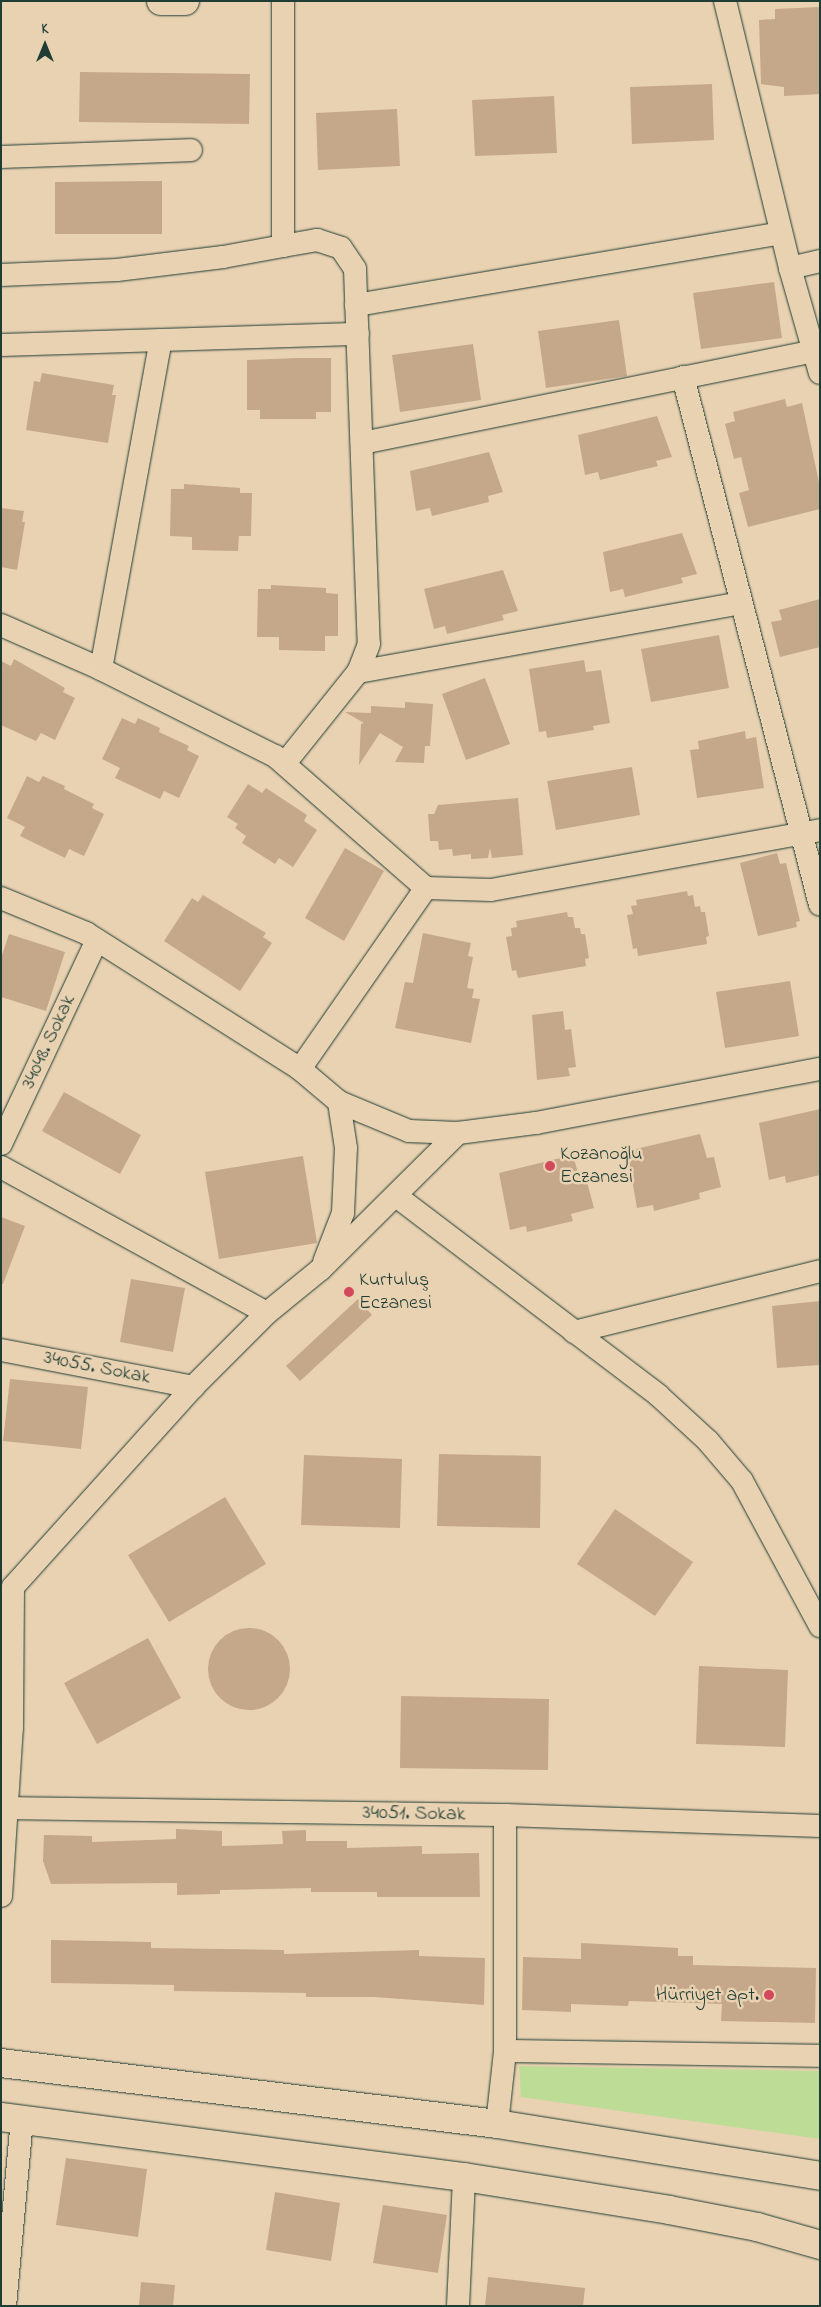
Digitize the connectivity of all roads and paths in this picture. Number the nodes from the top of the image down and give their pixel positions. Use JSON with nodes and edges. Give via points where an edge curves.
{"nodes":[{"id":1,"x":161,"y":1,"type":"edge"},
{"id":2,"x":185,"y":1,"type":"edge"},
{"id":3,"x":283,"y":1,"type":"edge"},
{"id":4,"x":725,"y":1,"type":"edge"},
{"id":5,"x":191,"y":150,"type":"dead end"},
{"id":6,"x":1,"y":157,"type":"edge"},
{"id":7,"x":781,"y":233,"type":"junction"},
{"id":8,"x":283,"y":246,"type":"junction"},
{"id":9,"x":820,"y":261,"type":"edge"},
{"id":10,"x":790,"y":268,"type":"junction"},
{"id":11,"x":1,"y":275,"type":"edge"},
{"id":12,"x":356,"y":305,"type":"junction"},
{"id":13,"x":358,"y":334,"type":"junction"},
{"id":14,"x":161,"y":340,"type":"junction"},
{"id":15,"x":1,"y":345,"type":"edge"},
{"id":16,"x":815,"y":351,"type":"junction"},
{"id":17,"x":820,"y":373,"type":"edge"},
{"id":18,"x":682,"y":377,"type":"junction"},
{"id":19,"x":362,"y":443,"type":"junction"},
{"id":20,"x":741,"y":603,"type":"junction"},
{"id":21,"x":1,"y":625,"type":"edge"},
{"id":22,"x":101,"y":669,"type":"junction"},
{"id":23,"x":358,"y":672,"type":"junction"},
{"id":24,"x":285,"y":763,"type":"junction"},
{"id":25,"x":811,"y":831,"type":"edge"},
{"id":26,"x":426,"y":888,"type":"junction"},
{"id":27,"x":1,"y":898,"type":"edge"},
{"id":28,"x":820,"y":905,"type":"edge"},
{"id":29,"x":97,"y":940,"type":"junction"},
{"id":30,"x":300,"y":1069,"type":"junction"},
{"id":31,"x":820,"y":1069,"type":"edge"},
{"id":32,"x":339,"y":1102,"type":"junction"},
{"id":33,"x":458,"y":1133,"type":"junction"},
{"id":34,"x":1,"y":1144,"type":"edge"},
{"id":35,"x":1,"y":1167,"type":"edge"},
{"id":36,"x":396,"y":1196,"type":"junction"},
{"id":37,"x":321,"y":1268,"type":"junction"},
{"id":38,"x":820,"y":1271,"type":"edge"},
{"id":39,"x":267,"y":1314,"type":"junction"},
{"id":40,"x":574,"y":1332,"type":"junction"},
{"id":41,"x":1,"y":1350,"type":"edge"},
{"id":42,"x":193,"y":1387,"type":"junction"},
{"id":43,"x":7,"y":1587,"type":"edge"},
{"id":44,"x":820,"y":1626,"type":"edge"},
{"id":45,"x":7,"y":1728,"type":"edge"},
{"id":46,"x":5,"y":1808,"type":"edge"},
{"id":47,"x":505,"y":1815,"type":"junction"},
{"id":48,"x":820,"y":1826,"type":"edge"},
{"id":49,"x":1,"y":1896,"type":"edge"},
{"id":50,"x":505,"y":2051,"type":"junction"},
{"id":51,"x":820,"y":2056,"type":"edge"},
{"id":52,"x":1,"y":2063,"type":"edge"},
{"id":53,"x":12,"y":2119,"type":"edge"},
{"id":54,"x":497,"y":2124,"type":"junction"},
{"id":55,"x":820,"y":2176,"type":"edge"},
{"id":56,"x":464,"y":2177,"type":"junction"},
{"id":57,"x":820,"y":2245,"type":"edge"},
{"id":58,"x":5,"y":2306,"type":"edge"},
{"id":59,"x":458,"y":2306,"type":"edge"}],
"edges":[{"from":1,"to":2,"type":"main road"},
{"from":3,"to":8,"type":"street"},
{"from":4,"to":7,"type":"street"},
{"from":5,"to":6,"type":"street"},
{"from":7,"to":10,"type":"street"},
{"from":7,"to":12,"type":"street"},
{"from":8,"to":11,"type":"street","via":[[116,270]]},
{"from":8,"to":12,"type":"street","via":[[317,240],[341,248],[355,270]]},
{"from":9,"to":10,"type":"street"},
{"from":10,"to":16,"type":"street"},
{"from":12,"to":13,"type":"street"},
{"from":13,"to":14,"type":"street"},
{"from":13,"to":19,"type":"street"},
{"from":14,"to":15,"type":"street"},
{"from":14,"to":22,"type":"street"},
{"from":16,"to":17,"type":"street"},
{"from":16,"to":18,"type":"street"},
{"from":18,"to":19,"type":"street"},
{"from":18,"to":20,"type":"street"},
{"from":19,"to":23,"type":"street","via":[[369,644]]},
{"from":20,"to":23,"type":"street"},
{"from":20,"to":25,"type":"street"},
{"from":21,"to":22,"type":"street"},
{"from":22,"to":24,"type":"street"},
{"from":23,"to":24,"type":"street"},
{"from":24,"to":26,"type":"street"},
{"from":25,"to":26,"type":"street","via":[[491,890]]},
{"from":25,"to":28,"type":"street"},
{"from":26,"to":30,"type":"street"},
{"from":27,"to":29,"type":"street"},
{"from":29,"to":30,"type":"street"},
{"from":29,"to":34,"type":"street","name":"34048. Sokak"},
{"from":30,"to":32,"type":"street"},
{"from":31,"to":33,"type":"street","via":[[536,1123]]},
{"from":32,"to":33,"type":"street","via":[[409,1131]]},
{"from":32,"to":37,"type":"street","via":[[346,1148],[343,1213]]},
{"from":33,"to":36,"type":"street"},
{"from":35,"to":39,"type":"street"},
{"from":36,"to":37,"type":"street"},
{"from":36,"to":40,"type":"street"},
{"from":37,"to":39,"type":"street"},
{"from":38,"to":40,"type":"street"},
{"from":39,"to":42,"type":"street"},
{"from":40,"to":44,"type":"street","via":[[658,1395],[708,1441],[736,1474]]},
{"from":41,"to":42,"type":"street","name":"34055. Sokak"},
{"from":42,"to":43,"type":"street"},
{"from":43,"to":45,"type":"street"},
{"from":45,"to":46,"type":"street"},
{"from":46,"to":47,"type":"street","name":"34051. Sokak"},
{"from":46,"to":49,"type":"street"},
{"from":47,"to":48,"type":"street","name":"34051. Sokak"},
{"from":47,"to":50,"type":"street"},
{"from":50,"to":51,"type":"street"},
{"from":50,"to":54,"type":"street"},
{"from":52,"to":54,"type":"main road"},
{"from":53,"to":56,"type":"main road"},
{"from":53,"to":58,"type":"street"},
{"from":54,"to":55,"type":"main road"},
{"from":56,"to":57,"type":"main road","via":[[757,2227]]},
{"from":56,"to":59,"type":"street"}]}
